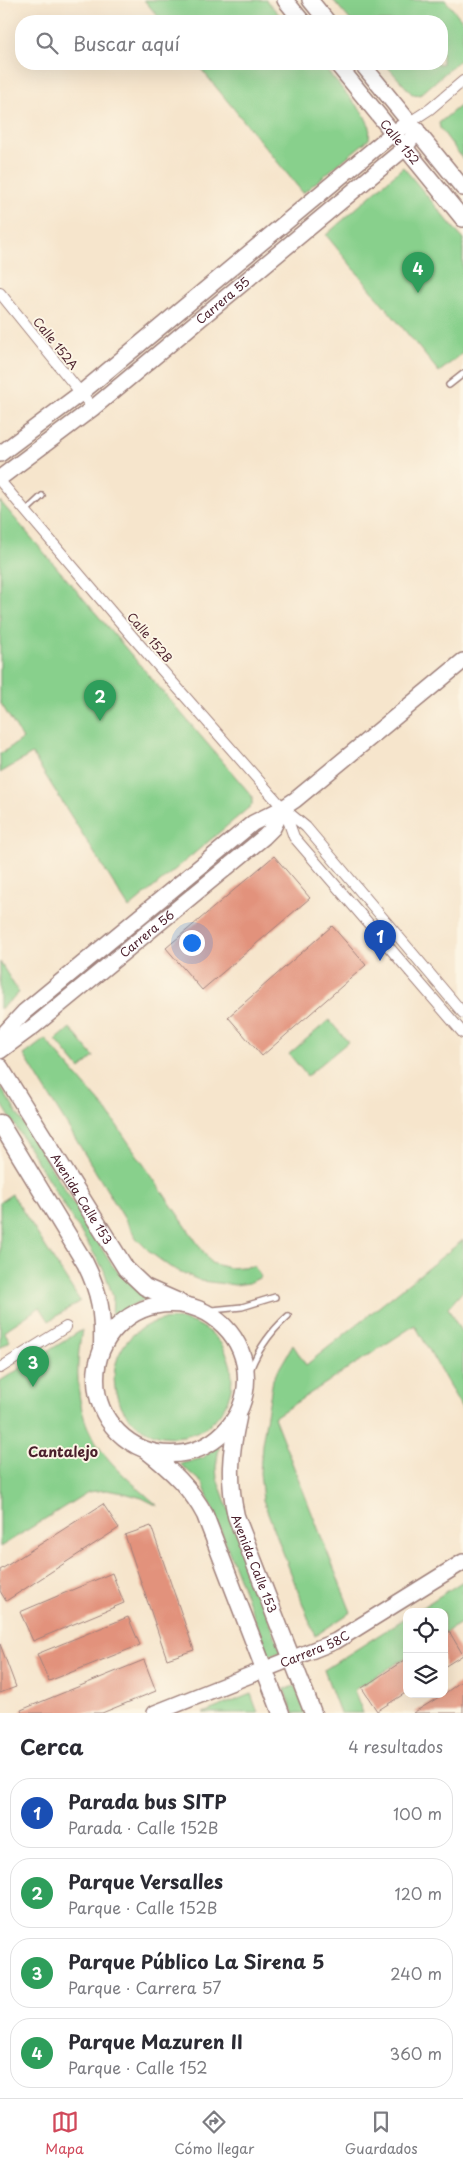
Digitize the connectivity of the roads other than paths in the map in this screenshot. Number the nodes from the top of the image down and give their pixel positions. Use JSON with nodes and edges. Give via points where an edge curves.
{"nodes":[{"id":1,"x":285,"y":0,"type":"edge"},
{"id":2,"x":310,"y":0,"type":"edge"},
{"id":3,"x":297,"y":15,"type":"edge"},
{"id":4,"x":322,"y":15,"type":"edge"},
{"id":5,"x":342,"y":70,"type":"edge"},
{"id":6,"x":367,"y":70,"type":"edge"},
{"id":7,"x":463,"y":81,"type":"edge"},
{"id":8,"x":413,"y":126,"type":"junction"},
{"id":9,"x":393,"y":132,"type":"junction"},
{"id":10,"x":406,"y":148,"type":"junction"},
{"id":11,"x":463,"y":188,"type":"edge"},
{"id":12,"x":463,"y":219,"type":"edge"},
{"id":13,"x":220,"y":277,"type":"junction"},
{"id":14,"x":0,"y":293,"type":"edge"},
{"id":15,"x":232,"y":293,"type":"junction"},
{"id":16,"x":463,"y":374,"type":"edge"},
{"id":17,"x":449,"y":385,"type":"dead end"},
{"id":18,"x":81,"y":393,"type":"junction"},
{"id":19,"x":93,"y":408,"type":"junction"},
{"id":20,"x":0,"y":454,"type":"edge"},
{"id":21,"x":0,"y":479,"type":"edge"},
{"id":22,"x":42,"y":496,"type":"dead end"},
{"id":23,"x":26,"y":512,"type":"junction"},
{"id":24,"x":463,"y":661,"type":"edge"},
{"id":25,"x":283,"y":808,"type":"junction"},
{"id":26,"x":463,"y":1012,"type":"edge"},
{"id":27,"x":463,"y":1033,"type":"edge"},
{"id":28,"x":0,"y":1038,"type":"edge"},
{"id":29,"x":0,"y":1051,"type":"edge"},
{"id":30,"x":0,"y":1067,"type":"edge"},
{"id":31,"x":0,"y":1123,"type":"edge"},
{"id":32,"x":274,"y":1297,"type":"dead end"},
{"id":33,"x":195,"y":1308,"type":"junction"},
{"id":34,"x":288,"y":1316,"type":"dead end"},
{"id":35,"x":66,"y":1327,"type":"dead end"},
{"id":36,"x":102,"y":1349,"type":"junction"},
{"id":37,"x":0,"y":1368,"type":"edge"},
{"id":38,"x":247,"y":1379,"type":"junction"},
{"id":39,"x":240,"y":1409,"type":"junction"},
{"id":40,"x":144,"y":1448,"type":"junction"},
{"id":41,"x":463,"y":1562,"type":"edge"},
{"id":42,"x":292,"y":1658,"type":"junction"},
{"id":43,"x":264,"y":1669,"type":"junction"},
{"id":44,"x":155,"y":1713,"type":"edge"},
{"id":45,"x":281,"y":1713,"type":"edge"},
{"id":46,"x":314,"y":1713,"type":"edge"}],
"edges":[{"from":1,"to":3,"type":"street"},
{"from":2,"to":4,"type":"street"},
{"from":5,"to":9,"type":"street","name":"Calle 152"},
{"from":6,"to":8,"type":"street","name":"Calle 152"},
{"from":7,"to":8,"type":"street","name":"Carrera 55"},
{"from":8,"to":9,"type":"street","name":"Carrera 55"},
{"from":8,"to":10,"type":"street","name":"Carrera 55"},
{"from":8,"to":11,"type":"street","name":"Calle 152"},
{"from":9,"to":10,"type":"street","name":"Calle 152"},
{"from":9,"to":13,"type":"street","name":"Carrera 55"},
{"from":10,"to":12,"type":"street","name":"Calle 152"},
{"from":10,"to":15,"type":"street","name":"Carrera 55"},
{"from":13,"to":15,"type":"lane"},
{"from":13,"to":18,"type":"street","name":"Carrera 55"},
{"from":14,"to":18,"type":"street","name":"Calle 152A"},
{"from":15,"to":19,"type":"street","name":"Carrera 55"},
{"from":16,"to":17,"type":"lane"},
{"from":18,"to":19,"type":"street","name":"Calle 152A"},
{"from":18,"to":20,"type":"street","name":"Carrera 55"},
{"from":19,"to":21,"type":"street","name":"Carrera 55"},
{"from":21,"to":23,"type":"street","name":"Calle 152B"},
{"from":22,"to":23,"type":"lane"},
{"from":23,"to":25,"type":"street","name":"Calle 152B"},
{"from":24,"to":25,"type":"street","name":"Carrera 56"},
{"from":25,"to":26,"type":"street","name":"Calle 152B","via":[[306,827]]},
{"from":25,"to":27,"type":"street","name":"Calle 152B","via":[[294,837]]},
{"from":25,"to":28,"type":"street","name":"Carrera 56","via":[[253,822],[24,1012]]},
{"from":25,"to":29,"type":"street","name":"Carrera 56","via":[[273,828],[264,837]]},
{"from":30,"to":33,"type":"main road","name":"Avenida Calle 153","via":[[126,1269],[145,1287]]},
{"from":31,"to":36,"type":"main road","via":[[95,1284],[102,1311]]},
{"from":32,"to":33,"type":"lane","via":[[242,1307]]},
{"from":33,"to":36,"type":"main road","via":[[162,1304],[136,1312],[116,1328]]},
{"from":33,"to":38,"type":"main road","via":[[229,1331],[244,1362]]},
{"from":34,"to":38,"type":"lane","via":[[259,1349]]},
{"from":35,"to":37,"type":"street"},
{"from":36,"to":40,"type":"main road","via":[[96,1372],[102,1407],[114,1428]]},
{"from":38,"to":39,"type":"main road"},
{"from":39,"to":40,"type":"main road","via":[[221,1435],[207,1445],[192,1451],[168,1453]]},
{"from":39,"to":42,"type":"main road","name":"Avenida Calle 153","via":[[230,1459],[236,1516]]},
{"from":40,"to":43,"type":"main road","via":[[179,1478],[199,1502]]},
{"from":41,"to":42,"type":"street","name":"Carrera 58C","via":[[336,1641]]},
{"from":42,"to":43,"type":"street","name":"Carrera 58C"},
{"from":42,"to":46,"type":"main road","name":"Avenida Calle 153"},
{"from":43,"to":44,"type":"street","name":"Carrera 58C"},
{"from":43,"to":45,"type":"main road"}]}
